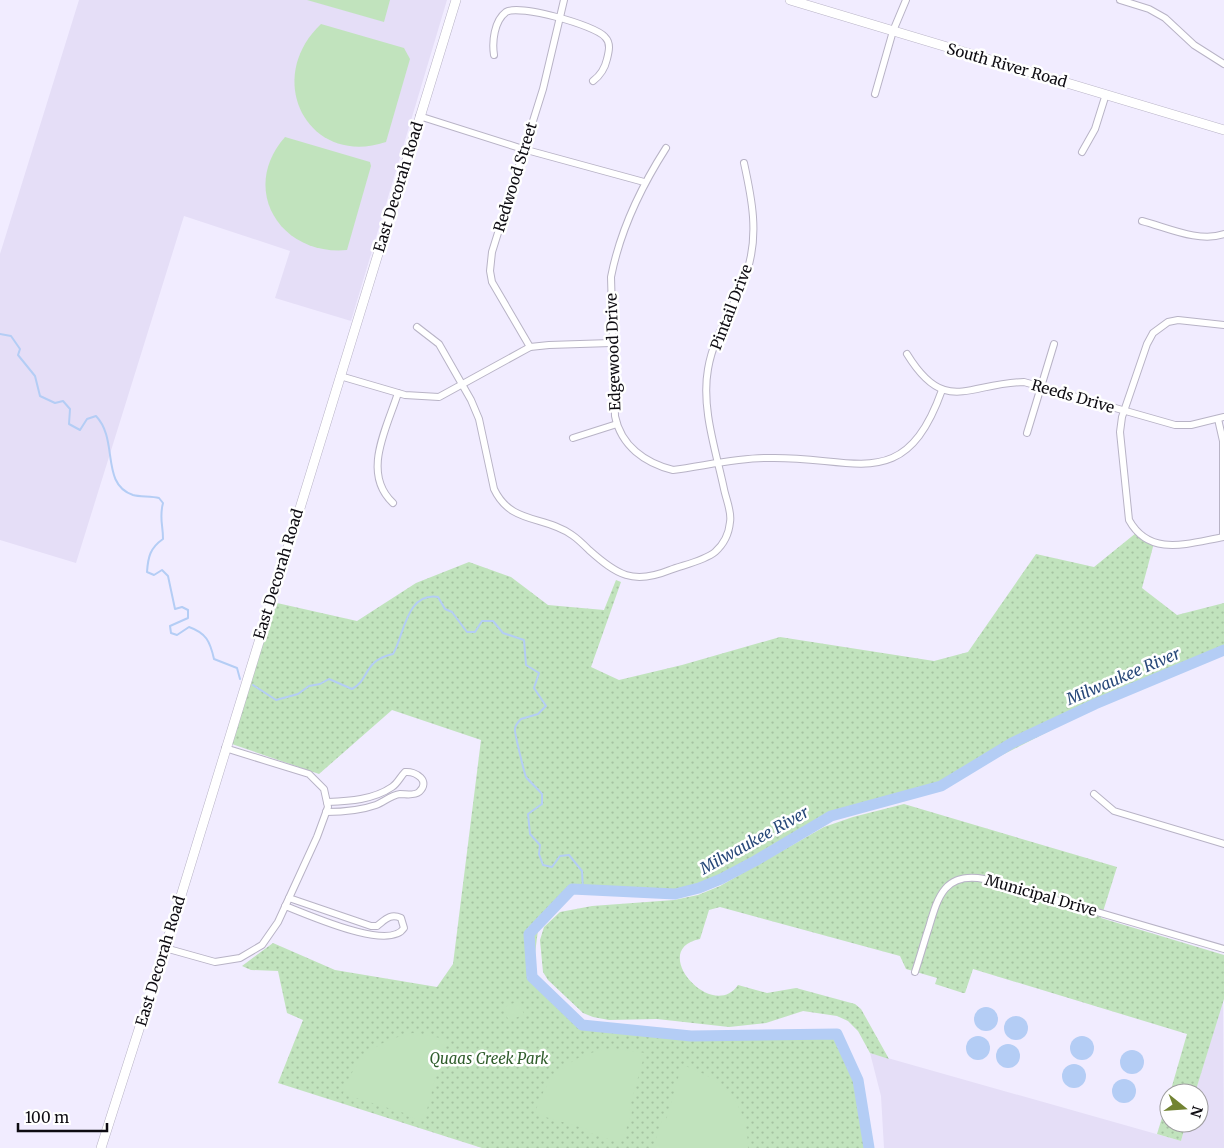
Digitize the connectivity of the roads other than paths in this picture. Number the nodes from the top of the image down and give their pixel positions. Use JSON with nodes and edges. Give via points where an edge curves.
{"nodes":[{"id":1,"x":456,"y":0,"type":"edge"},
{"id":2,"x":564,"y":0,"type":"edge"},
{"id":3,"x":790,"y":0,"type":"edge"},
{"id":4,"x":906,"y":0,"type":"edge"},
{"id":5,"x":1120,"y":0,"type":"edge"},
{"id":6,"x":560,"y":19,"type":"junction"},
{"id":7,"x":893,"y":31,"type":"junction"},
{"id":8,"x":494,"y":55,"type":"dead end"},
{"id":9,"x":1224,"y":64,"type":"edge"},
{"id":10,"x":593,"y":81,"type":"dead end"},
{"id":11,"x":875,"y":94,"type":"dead end"},
{"id":12,"x":1106,"y":94,"type":"junction"},
{"id":13,"x":419,"y":116,"type":"junction"},
{"id":14,"x":1224,"y":130,"type":"edge"},
{"id":15,"x":666,"y":148,"type":"dead end"},
{"id":16,"x":524,"y":149,"type":"junction"},
{"id":17,"x":1082,"y":152,"type":"dead end"},
{"id":18,"x":744,"y":163,"type":"dead end"},
{"id":19,"x":644,"y":182,"type":"junction"},
{"id":20,"x":1142,"y":220,"type":"dead end"},
{"id":21,"x":1224,"y":234,"type":"edge"},
{"id":22,"x":1224,"y":324,"type":"edge"},
{"id":23,"x":417,"y":327,"type":"dead end"},
{"id":24,"x":611,"y":344,"type":"junction"},
{"id":25,"x":1054,"y":344,"type":"dead end"},
{"id":26,"x":530,"y":347,"type":"junction"},
{"id":27,"x":907,"y":354,"type":"dead end"},
{"id":28,"x":340,"y":376,"type":"junction"},
{"id":29,"x":464,"y":385,"type":"junction"},
{"id":30,"x":1041,"y":385,"type":"junction"},
{"id":31,"x":942,"y":390,"type":"junction"},
{"id":32,"x":398,"y":393,"type":"junction"},
{"id":33,"x":1125,"y":410,"type":"junction"},
{"id":34,"x":1221,"y":418,"type":"edge"},
{"id":35,"x":617,"y":424,"type":"junction"},
{"id":36,"x":1027,"y":433,"type":"dead end"},
{"id":37,"x":573,"y":438,"type":"dead end"},
{"id":38,"x":719,"y":465,"type":"junction"},
{"id":39,"x":393,"y":502,"type":"dead end"},
{"id":40,"x":1223,"y":537,"type":"edge"},
{"id":41,"x":225,"y":748,"type":"junction"},
{"id":42,"x":1094,"y":794,"type":"dead end"},
{"id":43,"x":327,"y":802,"type":"junction"},
{"id":44,"x":326,"y":812,"type":"junction"},
{"id":45,"x":1224,"y":844,"type":"edge"},
{"id":46,"x":289,"y":898,"type":"junction"},
{"id":47,"x":285,"y":906,"type":"junction"},
{"id":48,"x":165,"y":948,"type":"junction"},
{"id":49,"x":1224,"y":949,"type":"edge"},
{"id":50,"x":916,"y":972,"type":"dead end"},
{"id":51,"x":101,"y":1148,"type":"edge"}],
"edges":[{"from":1,"to":13,"type":"street","name":"East Decorah Road"},
{"from":2,"to":6,"type":"street","name":"Redwood Street"},
{"from":3,"to":7,"type":"street","name":"South River Road"},
{"from":4,"to":7,"type":"street"},
{"from":5,"to":9,"type":"street","via":[[1165,18],[1194,45]]},
{"from":6,"to":8,"type":"street","via":[[521,9],[507,12],[500,19],[492,44]]},
{"from":6,"to":10,"type":"street","via":[[596,29],[606,37],[609,46],[607,61]]},
{"from":6,"to":16,"type":"street","name":"Redwood Street"},
{"from":7,"to":11,"type":"street"},
{"from":7,"to":12,"type":"street","name":"South River Road"},
{"from":12,"to":14,"type":"street","name":"South River Road"},
{"from":12,"to":17,"type":"street","via":[[1094,130]]},
{"from":13,"to":16,"type":"street"},
{"from":13,"to":28,"type":"street","name":"East Decorah Road"},
{"from":15,"to":19,"type":"street","name":"Edgewood Drive"},
{"from":16,"to":19,"type":"street"},
{"from":16,"to":26,"type":"street","name":"Redwood Street","via":[[492,252],[490,271],[496,291]]},
{"from":18,"to":38,"type":"street","name":"Pintail Drive","via":[[752,199],[754,233],[747,271],[718,332],[708,370],[709,418]]},
{"from":19,"to":24,"type":"street","name":"Edgewood Drive","via":[[615,255],[611,277]]},
{"from":20,"to":21,"type":"street","via":[[1193,235]]},
{"from":22,"to":33,"type":"street","via":[[1178,320],[1158,327],[1146,344]]},
{"from":23,"to":29,"type":"street","via":[[439,344]]},
{"from":24,"to":26,"type":"street"},
{"from":24,"to":35,"type":"street","name":"Edgewood Drive"},
{"from":25,"to":30,"type":"street"},
{"from":26,"to":29,"type":"street"},
{"from":27,"to":31,"type":"street","via":[[927,381]]},
{"from":28,"to":32,"type":"street"},
{"from":28,"to":41,"type":"street","name":"East Decorah Road"},
{"from":29,"to":32,"type":"street","via":[[439,397]]},
{"from":29,"to":38,"type":"street","name":"Pintail Drive","via":[[479,419],[498,499],[509,510],[572,534],[605,565],[621,574],[637,578],[657,575],[714,552],[726,540],[731,520]]},
{"from":30,"to":31,"type":"street","name":"Reeds Drive","via":[[1011,382],[960,393]]},
{"from":30,"to":33,"type":"street","name":"Reeds Drive"},
{"from":30,"to":36,"type":"street"},
{"from":31,"to":38,"type":"street","name":"Edgewood Drive","via":[[925,430],[913,446],[886,461],[860,464],[768,458]]},
{"from":32,"to":39,"type":"street","via":[[376,462],[380,487]]},
{"from":33,"to":34,"type":"street","name":"Reeds Drive","via":[[1175,425]]},
{"from":33,"to":40,"type":"street","via":[[1120,432],[1129,520],[1136,533],[1165,546]]},
{"from":34,"to":40,"type":"street"},
{"from":35,"to":37,"type":"street"},
{"from":35,"to":38,"type":"street","name":"Edgewood Drive","via":[[638,454],[658,466],[673,470]]},
{"from":41,"to":43,"type":"street","via":[[309,774],[324,789]]},
{"from":41,"to":48,"type":"street","name":"East Decorah Road"},
{"from":42,"to":45,"type":"street","via":[[1114,810]]},
{"from":43,"to":44,"type":"street"},
{"from":43,"to":44,"type":"street","via":[[358,800],[392,788],[405,772],[417,773],[422,778],[419,792],[400,794],[359,810]]},
{"from":44,"to":46,"type":"street"},
{"from":46,"to":47,"type":"street"},
{"from":46,"to":47,"type":"street","via":[[371,926],[396,916],[404,928],[395,936],[360,933]]},
{"from":47,"to":48,"type":"street","via":[[262,945],[240,958],[214,962]]},
{"from":48,"to":51,"type":"street","name":"East Decorah Road"},
{"from":49,"to":50,"type":"street","name":"Municipal Drive","via":[[974,877],[964,877],[950,884],[937,898]]}]}
